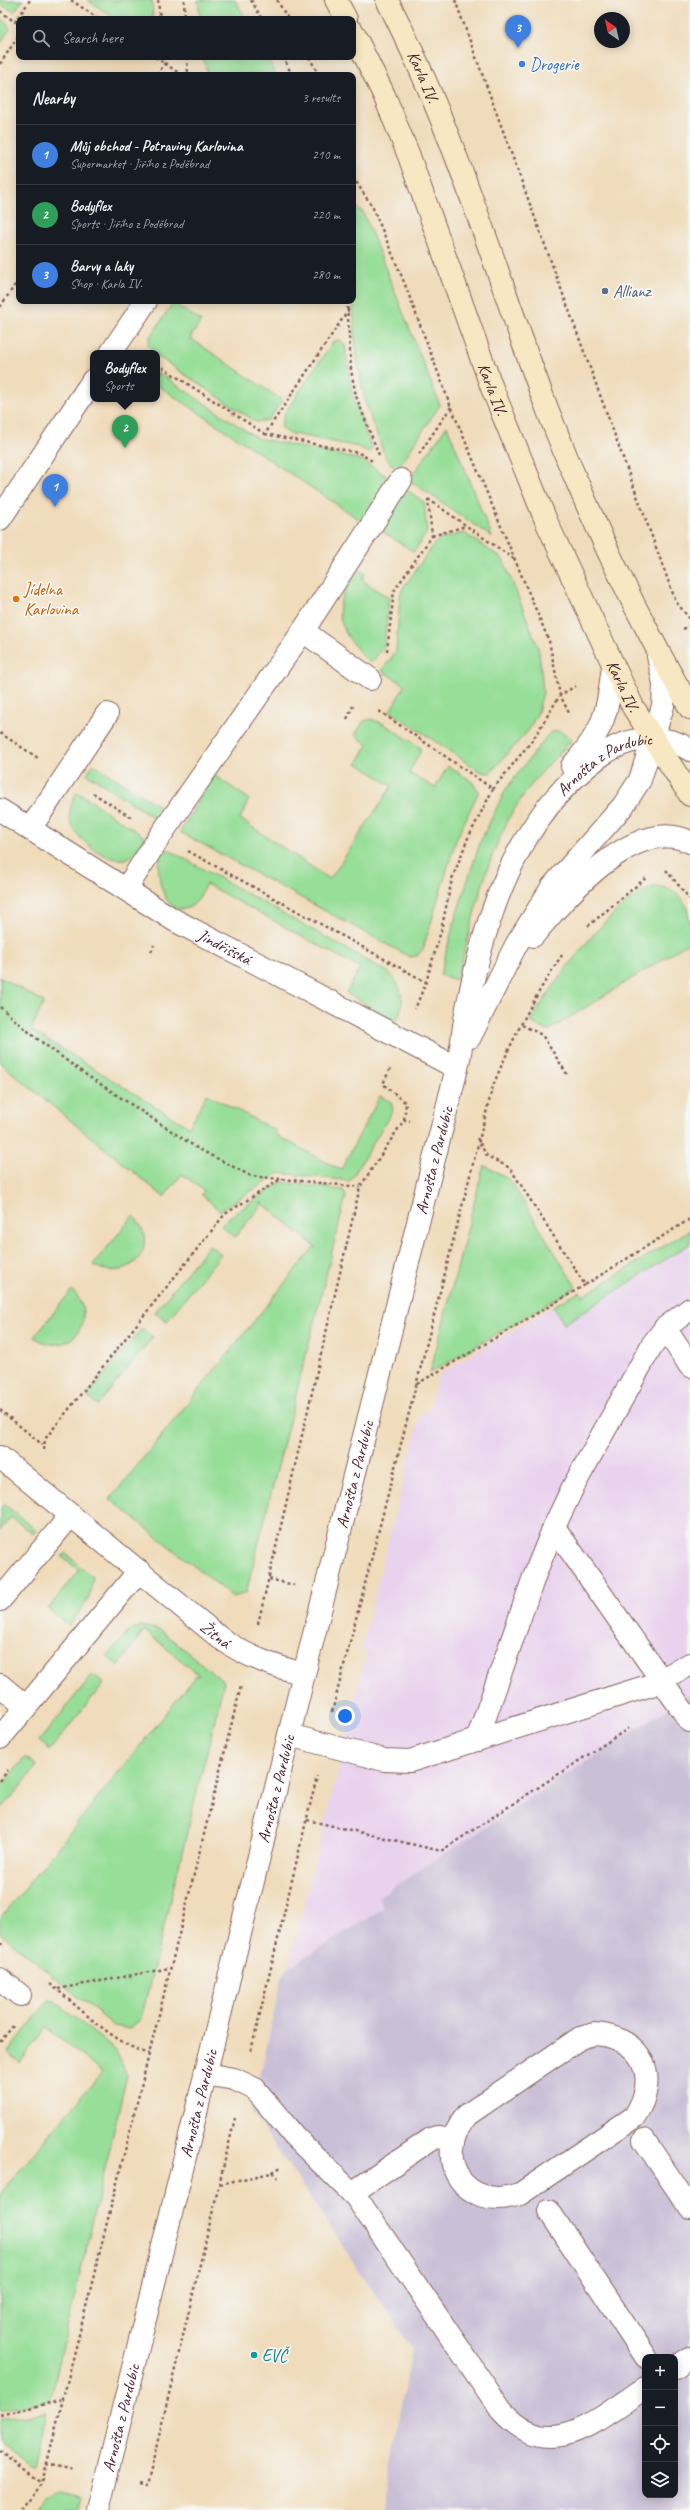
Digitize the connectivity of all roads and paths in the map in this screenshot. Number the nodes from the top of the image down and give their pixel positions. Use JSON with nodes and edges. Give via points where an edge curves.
{"nodes":[{"id":1,"x":30,"y":0,"type":"edge"},
{"id":2,"x":71,"y":0,"type":"edge"},
{"id":3,"x":158,"y":0,"type":"edge"},
{"id":4,"x":184,"y":0,"type":"edge"},
{"id":5,"x":252,"y":0,"type":"edge"},
{"id":6,"x":277,"y":0,"type":"edge"},
{"id":7,"x":336,"y":0,"type":"edge"},
{"id":8,"x":388,"y":0,"type":"edge"},
{"id":9,"x":455,"y":0,"type":"edge"},
{"id":10,"x":0,"y":11,"type":"edge"},
{"id":11,"x":19,"y":16,"type":"edge"},
{"id":12,"x":95,"y":16,"type":"edge"},
{"id":13,"x":160,"y":16,"type":"edge"},
{"id":14,"x":185,"y":16,"type":"edge"},
{"id":15,"x":260,"y":16,"type":"edge"},
{"id":16,"x":286,"y":16,"type":"edge"},
{"id":17,"x":344,"y":16,"type":"edge"},
{"id":18,"x":15,"y":22,"type":"edge"},
{"id":19,"x":356,"y":38,"type":"edge"},
{"id":20,"x":16,"y":40,"type":"edge"},
{"id":21,"x":160,"y":60,"type":"edge"},
{"id":22,"x":164,"y":60,"type":"edge"},
{"id":23,"x":187,"y":60,"type":"edge"},
{"id":24,"x":284,"y":60,"type":"edge"},
{"id":25,"x":311,"y":60,"type":"edge"},
{"id":26,"x":165,"y":63,"type":"junction"},
{"id":27,"x":0,"y":64,"type":"edge"},
{"id":28,"x":159,"y":72,"type":"edge"},
{"id":29,"x":178,"y":72,"type":"edge"},
{"id":30,"x":188,"y":72,"type":"edge"},
{"id":31,"x":290,"y":72,"type":"edge"},
{"id":32,"x":317,"y":72,"type":"edge"},
{"id":33,"x":356,"y":182,"type":"edge"},
{"id":34,"x":16,"y":283,"type":"edge"},
{"id":35,"x":144,"y":304,"type":"edge"},
{"id":36,"x":0,"y":307,"type":"edge"},
{"id":37,"x":349,"y":309,"type":"dead end"},
{"id":38,"x":113,"y":350,"type":"edge"},
{"id":39,"x":160,"y":366,"type":"edge"},
{"id":40,"x":90,"y":384,"type":"edge"},
{"id":41,"x":451,"y":407,"type":"junction"},
{"id":42,"x":265,"y":434,"type":"junction"},
{"id":43,"x":375,"y":463,"type":"dead end"},
{"id":44,"x":401,"y":480,"type":"joint"},
{"id":45,"x":428,"y":498,"type":"dead end"},
{"id":46,"x":0,"y":519,"type":"edge"},
{"id":47,"x":466,"y":526,"type":"dead end"},
{"id":48,"x":432,"y":536,"type":"junction"},
{"id":49,"x":690,"y":619,"type":"edge"},
{"id":50,"x":303,"y":631,"type":"junction"},
{"id":51,"x":654,"y":644,"type":"junction"},
{"id":52,"x":613,"y":666,"type":"junction"},
{"id":53,"x":364,"y":688,"type":"junction"},
{"id":54,"x":690,"y":708,"type":"edge"},
{"id":55,"x":107,"y":714,"type":"dead end"},
{"id":56,"x":347,"y":719,"type":"dead end"},
{"id":57,"x":0,"y":733,"type":"edge"},
{"id":58,"x":653,"y":739,"type":"junction"},
{"id":59,"x":690,"y":750,"type":"edge"},
{"id":60,"x":65,"y":775,"type":"junction"},
{"id":61,"x":493,"y":788,"type":"junction"},
{"id":62,"x":690,"y":795,"type":"edge"},
{"id":63,"x":0,"y":810,"type":"edge"},
{"id":64,"x":30,"y":829,"type":"junction"},
{"id":65,"x":160,"y":836,"type":"junction"},
{"id":66,"x":690,"y":842,"type":"edge"},
{"id":67,"x":517,"y":853,"type":"junction"},
{"id":68,"x":662,"y":866,"type":"dead end"},
{"id":69,"x":652,"y":874,"type":"dead end"},
{"id":70,"x":126,"y":890,"type":"junction"},
{"id":71,"x":690,"y":899,"type":"edge"},
{"id":72,"x":582,"y":931,"type":"dead end"},
{"id":73,"x":564,"y":953,"type":"dead end"},
{"id":74,"x":0,"y":1007,"type":"edge"},
{"id":75,"x":522,"y":1025,"type":"junction"},
{"id":76,"x":473,"y":1029,"type":"junction"},
{"id":77,"x":457,"y":1068,"type":"junction"},
{"id":78,"x":567,"y":1074,"type":"dead end"},
{"id":79,"x":441,"y":1128,"type":"junction"},
{"id":80,"x":478,"y":1138,"type":"junction"},
{"id":81,"x":280,"y":1179,"type":"junction"},
{"id":82,"x":360,"y":1187,"type":"junction"},
{"id":83,"x":690,"y":1220,"type":"edge"},
{"id":84,"x":585,"y":1285,"type":"junction"},
{"id":85,"x":690,"y":1309,"type":"edge"},
{"id":86,"x":665,"y":1328,"type":"junction"},
{"id":87,"x":690,"y":1366,"type":"edge"},
{"id":88,"x":417,"y":1384,"type":"junction"},
{"id":89,"x":0,"y":1410,"type":"edge"},
{"id":90,"x":43,"y":1445,"type":"junction"},
{"id":91,"x":0,"y":1456,"type":"edge"},
{"id":92,"x":45,"y":1456,"type":"dead end"},
{"id":93,"x":71,"y":1515,"type":"junction"},
{"id":94,"x":554,"y":1527,"type":"junction"},
{"id":95,"x":139,"y":1571,"type":"junction"},
{"id":96,"x":0,"y":1600,"type":"edge"},
{"id":97,"x":252,"y":1621,"type":"dead end"},
{"id":98,"x":690,"y":1664,"type":"edge"},
{"id":99,"x":304,"y":1674,"type":"junction"},
{"id":100,"x":242,"y":1680,"type":"dead end"},
{"id":101,"x":661,"y":1680,"type":"junction"},
{"id":102,"x":235,"y":1681,"type":"dead end"},
{"id":103,"x":0,"y":1685,"type":"edge"},
{"id":104,"x":240,"y":1686,"type":"junction"},
{"id":105,"x":26,"y":1707,"type":"junction"},
{"id":106,"x":690,"y":1722,"type":"edge"},
{"id":107,"x":631,"y":1727,"type":"dead end"},
{"id":108,"x":289,"y":1735,"type":"junction"},
{"id":109,"x":0,"y":1738,"type":"edge"},
{"id":110,"x":477,"y":1740,"type":"junction"},
{"id":111,"x":324,"y":1744,"type":"junction"},
{"id":112,"x":10,"y":1768,"type":"dead end"},
{"id":113,"x":0,"y":1781,"type":"edge"},
{"id":114,"x":307,"y":1820,"type":"junction"},
{"id":115,"x":0,"y":1942,"type":"edge"},
{"id":116,"x":6,"y":1948,"type":"dead end"},
{"id":117,"x":170,"y":1968,"type":"junction"},
{"id":118,"x":0,"y":1979,"type":"edge"},
{"id":119,"x":48,"y":1982,"type":"dead end"},
{"id":120,"x":57,"y":1989,"type":"junction"},
{"id":121,"x":20,"y":1995,"type":"dead end"},
{"id":122,"x":149,"y":2054,"type":"junction"},
{"id":123,"x":205,"y":2074,"type":"junction"},
{"id":124,"x":244,"y":2082,"type":"junction"},
{"id":125,"x":452,"y":2139,"type":"junction"},
{"id":126,"x":644,"y":2140,"type":"dead end"},
{"id":127,"x":308,"y":2151,"type":"junction"},
{"id":128,"x":273,"y":2172,"type":"junction"},
{"id":129,"x":278,"y":2178,"type":"dead end"},
{"id":130,"x":220,"y":2184,"type":"junction"},
{"id":131,"x":352,"y":2193,"type":"junction"},
{"id":132,"x":690,"y":2208,"type":"edge"},
{"id":133,"x":549,"y":2211,"type":"dead end"},
{"id":134,"x":644,"y":2354,"type":"edge"},
{"id":135,"x":690,"y":2358,"type":"edge"},
{"id":136,"x":678,"y":2366,"type":"edge"},
{"id":137,"x":642,"y":2390,"type":"edge"},
{"id":138,"x":62,"y":2400,"type":"junction"},
{"id":139,"x":0,"y":2415,"type":"edge"},
{"id":140,"x":0,"y":2450,"type":"edge"},
{"id":141,"x":42,"y":2483,"type":"junction"},
{"id":142,"x":147,"y":2486,"type":"dead end"},
{"id":143,"x":20,"y":2510,"type":"edge"},
{"id":144,"x":98,"y":2510,"type":"edge"}],
"edges":[{"from":1,"to":11,"type":"path"},
{"from":2,"to":12,"type":"path"},
{"from":3,"to":13,"type":"path"},
{"from":4,"to":14,"type":"path"},
{"from":5,"to":15,"type":"path"},
{"from":6,"to":16,"type":"path"},
{"from":7,"to":17,"type":"street"},
{"from":8,"to":51,"type":"street","name":"Karla IV.","via":[[424,77],[548,411],[598,532]]},
{"from":9,"to":49,"type":"path","via":[[676,602]]},
{"from":10,"to":18,"type":"path"},
{"from":19,"to":52,"type":"street","name":"Karla IV.","via":[[384,95],[409,156],[492,388],[524,468]]},
{"from":20,"to":27,"type":"path"},
{"from":21,"to":26,"type":"path"},
{"from":22,"to":26,"type":"path"},
{"from":23,"to":30,"type":"path"},
{"from":24,"to":31,"type":"path"},
{"from":25,"to":32,"type":"path"},
{"from":26,"to":28,"type":"path"},
{"from":26,"to":29,"type":"path"},
{"from":33,"to":41,"type":"path","via":[[373,208]]},
{"from":34,"to":36,"type":"path"},
{"from":35,"to":38,"type":"street"},
{"from":37,"to":42,"type":"path"},
{"from":39,"to":42,"type":"path"},
{"from":40,"to":46,"type":"street"},
{"from":41,"to":44,"type":"path"},
{"from":41,"to":61,"type":"path","via":[[549,641],[560,695],[534,738]]},
{"from":42,"to":43,"type":"path","via":[[359,453]]},
{"from":44,"to":50,"type":"street"},
{"from":45,"to":48,"type":"path"},
{"from":47,"to":48,"type":"path"},
{"from":48,"to":53,"type":"path","via":[[394,591],[388,649]]},
{"from":50,"to":53,"type":"street"},
{"from":50,"to":65,"type":"street"},
{"from":51,"to":54,"type":"street","name":"Karla IV."},
{"from":51,"to":58,"type":"street","name":"Karla IV.","via":[[663,674],[665,694],[664,706]]},
{"from":52,"to":58,"type":"street","name":"Karla IV.","via":[[633,707]]},
{"from":52,"to":67,"type":"street","via":[[608,708],[598,733],[548,796]]},
{"from":53,"to":56,"type":"path"},
{"from":53,"to":61,"type":"path"},
{"from":55,"to":60,"type":"street"},
{"from":57,"to":60,"type":"path"},
{"from":58,"to":59,"type":"street","via":[[677,744]]},
{"from":58,"to":62,"type":"street","name":"Karla IV."},
{"from":58,"to":67,"type":"street","name":"Arnošta z Pardubic","via":[[638,739],[616,746],[586,767],[558,792]]},
{"from":58,"to":76,"type":"street","name":"Arnošta z Pardubic","via":[[645,768],[635,789],[552,887],[529,921]]},
{"from":60,"to":64,"type":"street"},
{"from":60,"to":65,"type":"path"},
{"from":61,"to":65,"type":"path","via":[[468,838],[452,879],[441,931],[426,982]]},
{"from":63,"to":64,"type":"street","name":"Jindřišská"},
{"from":64,"to":70,"type":"street","name":"Jindřišská"},
{"from":65,"to":70,"type":"street"},
{"from":66,"to":76,"type":"street","name":"Arnošta z Pardubic","via":[[665,836],[643,841],[596,870],[562,902],[517,957]]},
{"from":67,"to":77,"type":"street","name":"Arnošta z Pardubic","via":[[495,904],[476,964]]},
{"from":68,"to":71,"type":"path"},
{"from":69,"to":72,"type":"path","via":[[614,902]]},
{"from":70,"to":77,"type":"street","name":"Jindřišská","via":[[174,920]]},
{"from":73,"to":75,"type":"path","via":[[548,976]]},
{"from":74,"to":81,"type":"path","via":[[36,1038],[85,1074],[197,1148],[251,1176]]},
{"from":75,"to":78,"type":"path","via":[[542,1035]]},
{"from":75,"to":80,"type":"path","via":[[493,1086]]},
{"from":76,"to":77,"type":"street","name":"Arnošta z Pardubic"},
{"from":77,"to":79,"type":"street","name":"Arnošta z Pardubic"},
{"from":79,"to":82,"type":"path","via":[[404,1120]]},
{"from":79,"to":99,"type":"street","name":"Arnošta z Pardubic"},
{"from":80,"to":84,"type":"path","via":[[487,1156],[510,1168]]},
{"from":80,"to":88,"type":"path"},
{"from":81,"to":82,"type":"path"},
{"from":81,"to":90,"type":"path","via":[[225,1214]]},
{"from":82,"to":97,"type":"path","via":[[258,1626]]},
{"from":83,"to":84,"type":"path"},
{"from":84,"to":88,"type":"path"},
{"from":85,"to":86,"type":"street"},
{"from":86,"to":87,"type":"street"},
{"from":86,"to":94,"type":"street","via":[[648,1352]]},
{"from":88,"to":111,"type":"path"},
{"from":89,"to":90,"type":"path"},
{"from":90,"to":92,"type":"path"},
{"from":91,"to":93,"type":"street","name":"Žitná"},
{"from":93,"to":95,"type":"street","name":"Žitná"},
{"from":93,"to":96,"type":"street"},
{"from":94,"to":101,"type":"street"},
{"from":94,"to":110,"type":"street"},
{"from":95,"to":99,"type":"street","name":"Žitná","via":[[234,1648],[268,1665]]},
{"from":95,"to":105,"type":"street"},
{"from":98,"to":101,"type":"street"},
{"from":99,"to":108,"type":"street","name":"Arnošta z Pardubic"},
{"from":100,"to":104,"type":"path"},
{"from":101,"to":106,"type":"street"},
{"from":101,"to":110,"type":"street"},
{"from":102,"to":104,"type":"path"},
{"from":103,"to":105,"type":"street"},
{"from":104,"to":117,"type":"path"},
{"from":105,"to":109,"type":"street"},
{"from":107,"to":114,"type":"path","via":[[441,1851]]},
{"from":108,"to":111,"type":"street"},
{"from":108,"to":123,"type":"street","name":"Arnošta z Pardubic"},
{"from":110,"to":111,"type":"street","via":[[410,1761],[398,1762]]},
{"from":111,"to":114,"type":"path"},
{"from":112,"to":113,"type":"path"},
{"from":114,"to":124,"type":"path"},
{"from":115,"to":116,"type":"path"},
{"from":117,"to":120,"type":"path"},
{"from":117,"to":122,"type":"path"},
{"from":118,"to":121,"type":"street"},
{"from":119,"to":120,"type":"path"},
{"from":120,"to":122,"type":"path","via":[[114,2037],[136,2050]]},
{"from":122,"to":138,"type":"path"},
{"from":123,"to":124,"type":"street"},
{"from":123,"to":144,"type":"street","name":"Arnošta z Pardubic"},
{"from":124,"to":127,"type":"street","via":[[262,2097]]},
{"from":124,"to":130,"type":"path"},
{"from":125,"to":125,"type":"street","via":[[450,2154],[454,2170],[475,2194],[490,2199],[506,2199],[520,2194],[634,2116],[643,2103],[647,2088],[647,2074],[642,2060],[634,2049],[622,2040],[608,2035],[594,2034],[580,2038],[467,2115]]},
{"from":125,"to":131,"type":"street","via":[[431,2139]]},
{"from":126,"to":132,"type":"street"},
{"from":127,"to":128,"type":"path"},
{"from":127,"to":131,"type":"street"},
{"from":128,"to":129,"type":"path"},
{"from":128,"to":130,"type":"path"},
{"from":130,"to":142,"type":"path"},
{"from":131,"to":137,"type":"street","via":[[501,2410],[525,2431],[538,2436],[570,2433]]},
{"from":133,"to":134,"type":"street"},
{"from":135,"to":136,"type":"street"},
{"from":138,"to":139,"type":"path"},
{"from":138,"to":141,"type":"path"},
{"from":140,"to":141,"type":"path"},
{"from":141,"to":143,"type":"path"}]}
